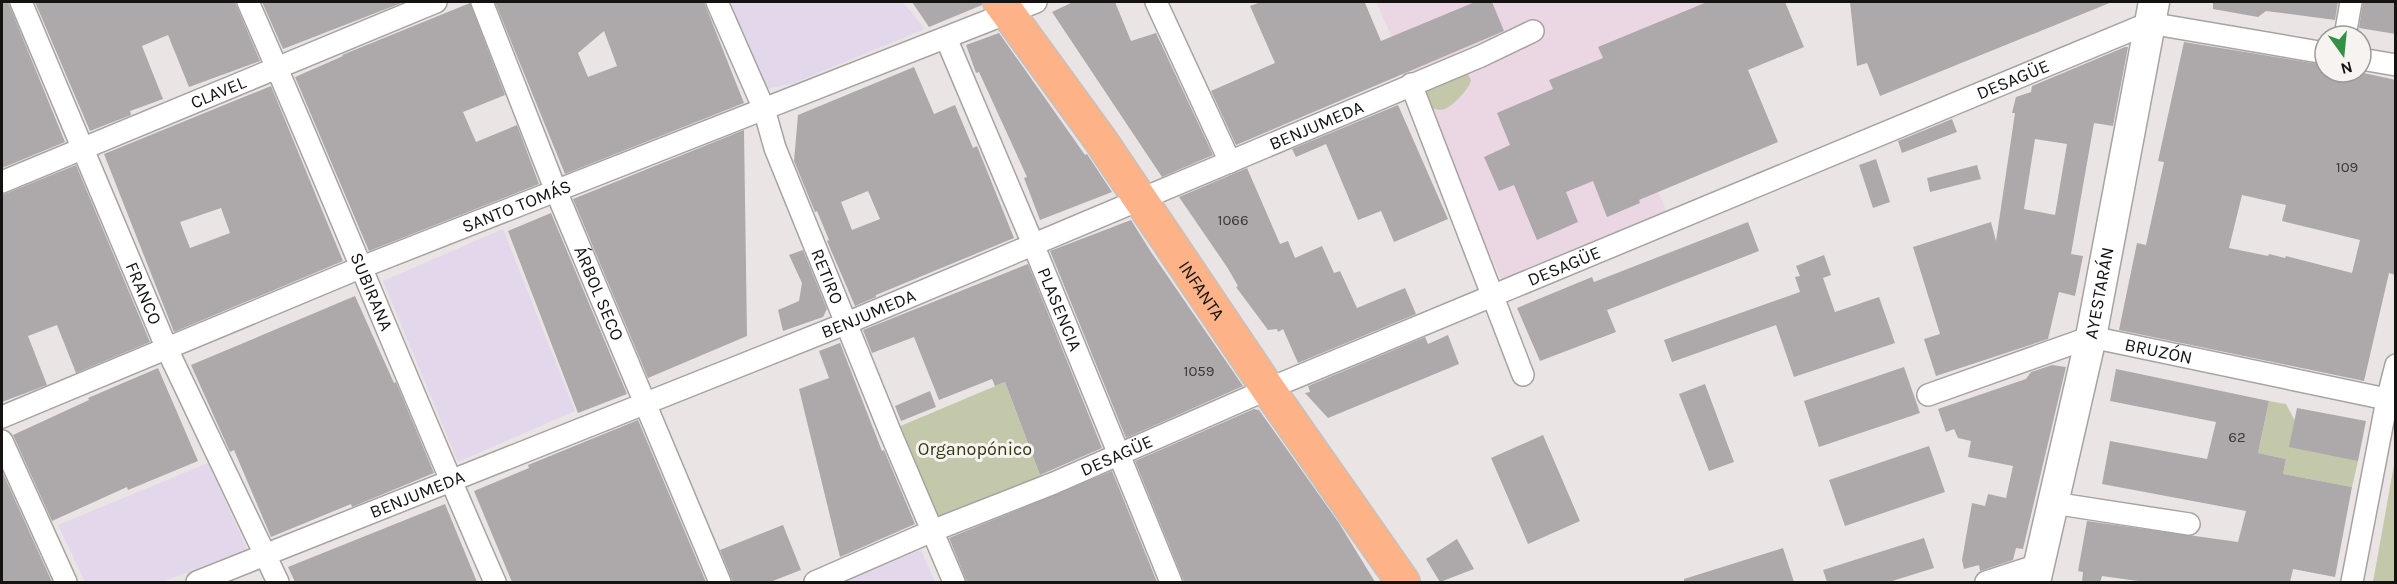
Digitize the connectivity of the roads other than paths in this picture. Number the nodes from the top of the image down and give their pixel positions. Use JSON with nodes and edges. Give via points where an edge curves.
{"nodes":[{"id":1,"x":21,"y":2,"type":"edge"},
{"id":2,"x":248,"y":2,"type":"edge"},
{"id":3,"x":436,"y":2,"type":"edge"},
{"id":4,"x":482,"y":2,"type":"edge"},
{"id":5,"x":717,"y":2,"type":"edge"},
{"id":6,"x":1156,"y":2,"type":"edge"},
{"id":7,"x":2351,"y":2,"type":"edge"},
{"id":8,"x":1014,"y":5,"type":"edge"},
{"id":9,"x":2151,"y":12,"type":"edge"},
{"id":10,"x":2346,"y":24,"type":"edge"},
{"id":11,"x":1533,"y":31,"type":"dead end"},
{"id":12,"x":946,"y":38,"type":"junction"},
{"id":13,"x":2313,"y":50,"type":"edge"},
{"id":14,"x":2373,"y":61,"type":"edge"},
{"id":15,"x":2396,"y":65,"type":"edge"},
{"id":16,"x":278,"y":68,"type":"junction"},
{"id":17,"x":1411,"y":84,"type":"junction"},
{"id":18,"x":764,"y":109,"type":"junction"},
{"id":19,"x":82,"y":149,"type":"junction"},
{"id":20,"x":1230,"y":162,"type":"junction"},
{"id":21,"x":2,"y":182,"type":"edge"},
{"id":22,"x":556,"y":191,"type":"junction"},
{"id":23,"x":1140,"y":199,"type":"junction"},
{"id":24,"x":1033,"y":243,"type":"junction"},
{"id":25,"x":362,"y":267,"type":"junction"},
{"id":26,"x":1493,"y":297,"type":"junction"},
{"id":27,"x":847,"y":323,"type":"junction"},
{"id":28,"x":2091,"y":337,"type":"junction"},
{"id":29,"x":167,"y":349,"type":"junction"},
{"id":30,"x":2396,"y":365,"type":"edge"},
{"id":31,"x":1523,"y":375,"type":"dead end"},
{"id":32,"x":1268,"y":389,"type":"junction"},
{"id":33,"x":1928,"y":395,"type":"dead end"},
{"id":34,"x":2391,"y":400,"type":"edge"},
{"id":35,"x":644,"y":403,"type":"junction"},
{"id":36,"x":2,"y":417,"type":"edge"},
{"id":37,"x":2,"y":441,"type":"edge"},
{"id":38,"x":1118,"y":454,"type":"junction"},
{"id":39,"x":450,"y":482,"type":"junction"},
{"id":40,"x":2053,"y":503,"type":"junction"},
{"id":41,"x":2188,"y":524,"type":"dead end"},
{"id":42,"x":932,"y":531,"type":"junction"},
{"id":43,"x":265,"y":555,"type":"junction"},
{"id":44,"x":2037,"y":574,"type":"edge"},
{"id":45,"x":66,"y":582,"type":"edge"},
{"id":46,"x":197,"y":582,"type":"edge"},
{"id":47,"x":278,"y":582,"type":"edge"},
{"id":48,"x":495,"y":582,"type":"edge"},
{"id":49,"x":720,"y":582,"type":"edge"},
{"id":50,"x":815,"y":582,"type":"edge"},
{"id":51,"x":954,"y":582,"type":"edge"},
{"id":52,"x":1171,"y":582,"type":"edge"},
{"id":53,"x":1403,"y":582,"type":"edge"},
{"id":54,"x":1986,"y":582,"type":"edge"},
{"id":55,"x":2352,"y":582,"type":"edge"}],
"edges":[{"from":1,"to":19,"type":"street","name":"FRANCO"},
{"from":2,"to":16,"type":"street","name":"SUBIRANA"},
{"from":3,"to":16,"type":"street","name":"CLAVEL"},
{"from":4,"to":22,"type":"street","name":"ÁRBOL SECO"},
{"from":5,"to":18,"type":"street","name":"RETIRO"},
{"from":6,"to":20,"type":"street"},
{"from":7,"to":10,"type":"street"},
{"from":8,"to":12,"type":"street","name":"SANTO TOMÁS"},
{"from":8,"to":23,"type":"main road","name":"INFANTA"},
{"from":9,"to":13,"type":"street"},
{"from":9,"to":26,"type":"street","name":"DESAGÜE"},
{"from":9,"to":28,"type":"main road","name":"AYESTARÁN"},
{"from":11,"to":17,"type":"street","name":"BENJUMEDA"},
{"from":12,"to":18,"type":"street","name":"SANTO TOMÁS"},
{"from":12,"to":24,"type":"street","name":"PLASENCIA"},
{"from":14,"to":15,"type":"street"},
{"from":16,"to":19,"type":"street","name":"CLAVEL"},
{"from":16,"to":25,"type":"street","name":"SUBIRANA"},
{"from":17,"to":20,"type":"street","name":"BENJUMEDA"},
{"from":17,"to":26,"type":"street"},
{"from":18,"to":22,"type":"street","name":"SANTO TOMÁS"},
{"from":18,"to":27,"type":"street","name":"RETIRO","via":[[775,148]]},
{"from":19,"to":21,"type":"street","name":"CLAVEL"},
{"from":19,"to":29,"type":"street","name":"FRANCO"},
{"from":20,"to":23,"type":"street","name":"BENJUMEDA"},
{"from":22,"to":25,"type":"street","name":"SANTO TOMÁS"},
{"from":22,"to":35,"type":"street","name":"ÁRBOL SECO"},
{"from":23,"to":24,"type":"street","name":"BENJUMEDA"},
{"from":23,"to":32,"type":"main road","name":"INFANTA"},
{"from":24,"to":27,"type":"street","name":"BENJUMEDA"},
{"from":24,"to":38,"type":"street","name":"PLASENCIA"},
{"from":25,"to":29,"type":"street","name":"SANTO TOMÁS"},
{"from":25,"to":39,"type":"street","name":"SUBIRANA"},
{"from":26,"to":31,"type":"street"},
{"from":26,"to":32,"type":"street","name":"DESAGÜE"},
{"from":27,"to":35,"type":"street","name":"BENJUMEDA"},
{"from":27,"to":42,"type":"street","name":"RETIRO"},
{"from":28,"to":33,"type":"street"},
{"from":28,"to":34,"type":"street","name":"BRUZÓN"},
{"from":28,"to":40,"type":"main road","name":"AYESTARÁN"},
{"from":29,"to":36,"type":"street","name":"SANTO TOMÁS"},
{"from":29,"to":43,"type":"street","name":"FRANCO"},
{"from":30,"to":34,"type":"street"},
{"from":32,"to":38,"type":"street","name":"DESAGÜE"},
{"from":32,"to":53,"type":"main road","name":"INFANTA"},
{"from":34,"to":55,"type":"street"},
{"from":35,"to":39,"type":"street","name":"BENJUMEDA"},
{"from":35,"to":49,"type":"street","name":"ÁRBOL SECO"},
{"from":37,"to":45,"type":"street"},
{"from":38,"to":42,"type":"street","name":"DESAGÜE"},
{"from":38,"to":52,"type":"street","name":"PLASENCIA"},
{"from":39,"to":43,"type":"street","name":"BENJUMEDA"},
{"from":39,"to":48,"type":"street","name":"SUBIRANA"},
{"from":40,"to":41,"type":"street"},
{"from":40,"to":44,"type":"main road","name":"AYESTARÁN"},
{"from":42,"to":50,"type":"street","name":"DESAGÜE"},
{"from":42,"to":51,"type":"street","name":"RETIRO"},
{"from":43,"to":46,"type":"street","name":"BENJUMEDA"},
{"from":43,"to":47,"type":"street","name":"FRANCO"},
{"from":44,"to":54,"type":"street"}]}
